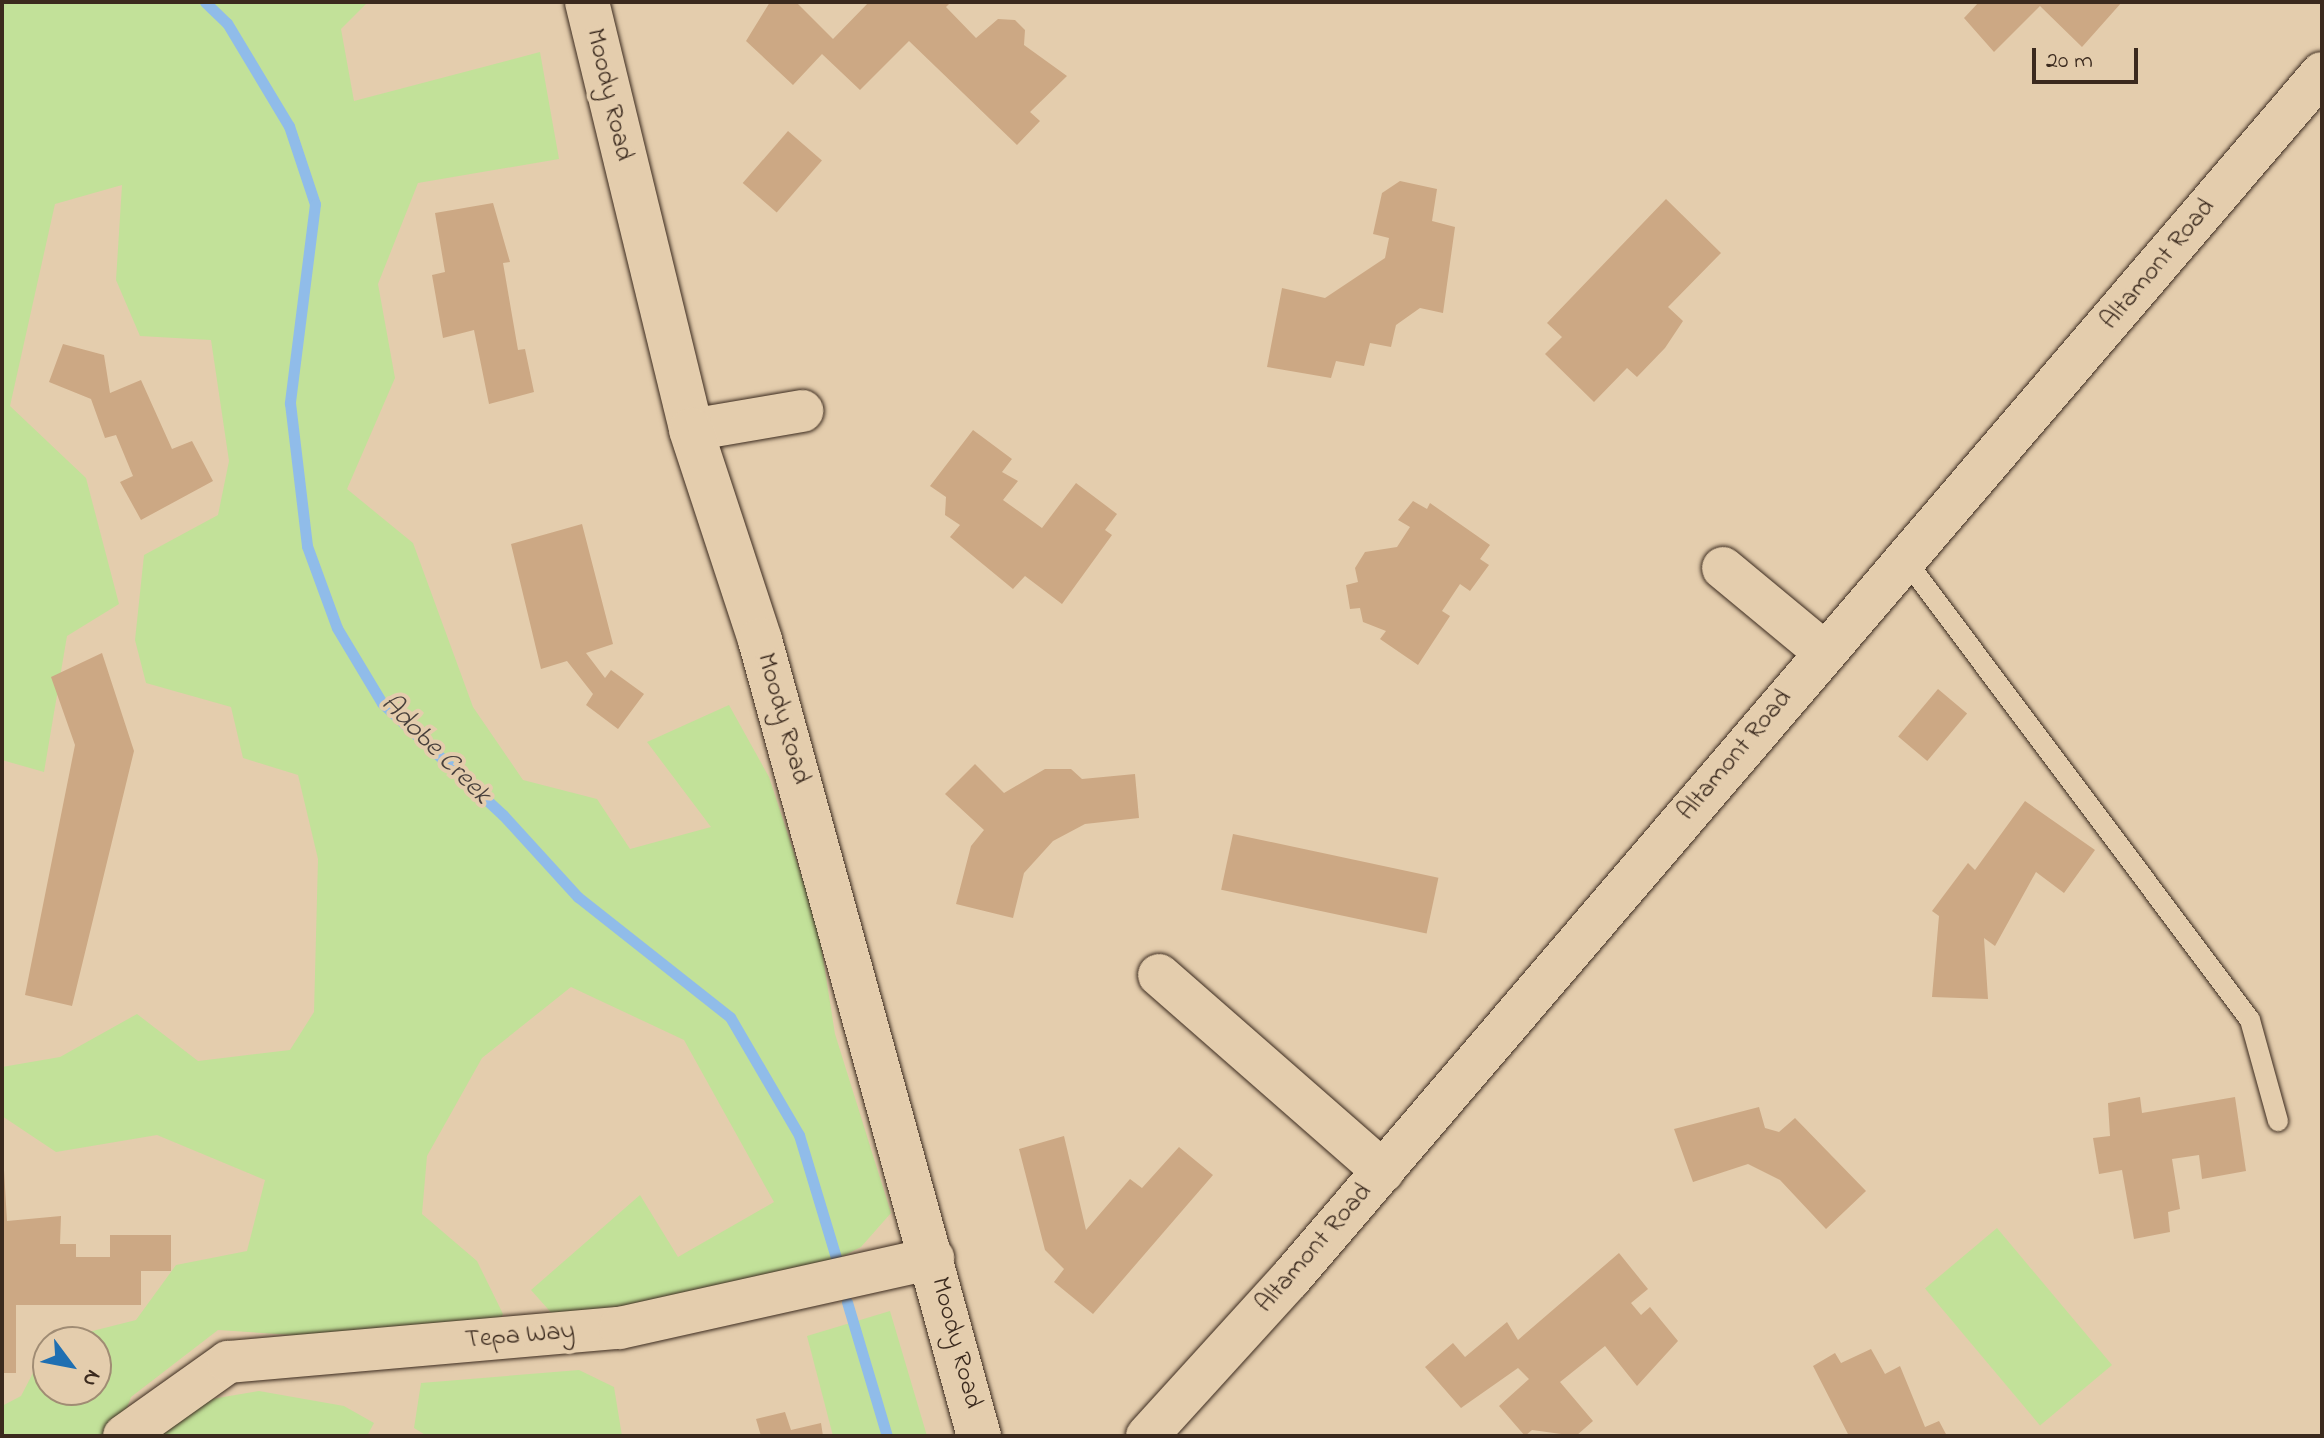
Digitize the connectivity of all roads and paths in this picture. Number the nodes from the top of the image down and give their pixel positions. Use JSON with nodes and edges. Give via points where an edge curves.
{"nodes":[{"id":1,"x":587,"y":2,"type":"edge"},
{"id":2,"x":2322,"y":73,"type":"edge"},
{"id":3,"x":802,"y":411,"type":"dead end"},
{"id":4,"x":691,"y":430,"type":"junction"},
{"id":5,"x":1904,"y":558,"type":"junction"},
{"id":6,"x":1723,"y":568,"type":"dead end"},
{"id":7,"x":1823,"y":651,"type":"junction"},
{"id":8,"x":1159,"y":975,"type":"dead end"},
{"id":9,"x":2278,"y":1121,"type":"dead end"},
{"id":10,"x":1383,"y":1171,"type":"junction"},
{"id":11,"x":933,"y":1258,"type":"junction"},
{"id":12,"x":124,"y":1436,"type":"edge"},
{"id":13,"x":979,"y":1436,"type":"edge"},
{"id":14,"x":1147,"y":1436,"type":"edge"}],
"edges":[{"from":1,"to":4,"type":"street","name":"Moody Road"},
{"from":2,"to":5,"type":"street","name":"Altamont Road"},
{"from":3,"to":4,"type":"street"},
{"from":4,"to":11,"type":"street","name":"Moody Road","via":[[760,640]]},
{"from":5,"to":7,"type":"street","name":"Altamont Road"},
{"from":5,"to":9,"type":"lane","via":[[2250,1020]]},
{"from":6,"to":7,"type":"street"},
{"from":7,"to":10,"type":"street","name":"Altamont Road"},
{"from":8,"to":10,"type":"street"},
{"from":10,"to":14,"type":"street","name":"Altamont Road"},
{"from":11,"to":12,"type":"street","name":"Tepa Way","via":[[620,1328],[228,1362]]},
{"from":11,"to":13,"type":"street","name":"Moody Road"}]}
